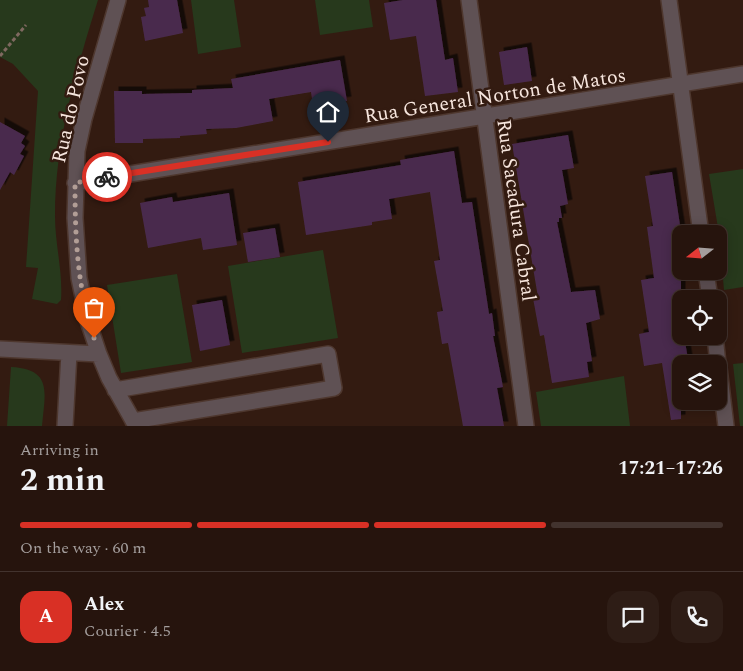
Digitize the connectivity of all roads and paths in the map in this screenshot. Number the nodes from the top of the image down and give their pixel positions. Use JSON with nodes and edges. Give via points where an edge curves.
{"nodes":[{"id":1,"x":118,"y":0,"type":"edge"},
{"id":2,"x":469,"y":0,"type":"edge"},
{"id":3,"x":669,"y":0,"type":"edge"},
{"id":4,"x":26,"y":25,"type":"dead end"},
{"id":5,"x":0,"y":56,"type":"edge"},
{"id":6,"x":743,"y":74,"type":"edge"},
{"id":7,"x":682,"y":84,"type":"junction"},
{"id":8,"x":485,"y":117,"type":"junction"},
{"id":9,"x":75,"y":183,"type":"junction"},
{"id":10,"x":700,"y":225,"type":"edge"},
{"id":11,"x":0,"y":349,"type":"edge"},
{"id":12,"x":69,"y":353,"type":"junction"},
{"id":13,"x":99,"y":354,"type":"junction"},
{"id":14,"x":116,"y":390,"type":"junction"},
{"id":15,"x":724,"y":410,"type":"edge"},
{"id":16,"x":134,"y":424,"type":"edge"},
{"id":17,"x":65,"y":426,"type":"edge"},
{"id":18,"x":526,"y":426,"type":"edge"},
{"id":19,"x":726,"y":426,"type":"edge"}],
"edges":[{"from":1,"to":9,"type":"street","name":"Rua do Povo","via":[[84,119]]},
{"from":2,"to":8,"type":"street","name":"Rua Sacadura Cabral"},
{"from":3,"to":7,"type":"street"},
{"from":4,"to":5,"type":"path"},
{"from":6,"to":7,"type":"street","name":"Rua General Norton de Matos"},
{"from":7,"to":8,"type":"street","name":"Rua General Norton de Matos"},
{"from":7,"to":10,"type":"street"},
{"from":8,"to":9,"type":"street","name":"Rua General Norton de Matos"},
{"from":8,"to":18,"type":"street","name":"Rua Sacadura Cabral"},
{"from":9,"to":13,"type":"street","name":"Rua do Povo","via":[[79,278]]},
{"from":11,"to":12,"type":"street"},
{"from":12,"to":13,"type":"street"},
{"from":12,"to":17,"type":"street"},
{"from":13,"to":14,"type":"street","name":"Rua do Povo"},
{"from":14,"to":16,"type":"street","name":"Rua do Povo"},
{"from":14,"to":16,"type":"street","via":[[328,354],[334,388]]},
{"from":15,"to":19,"type":"street"}]}
